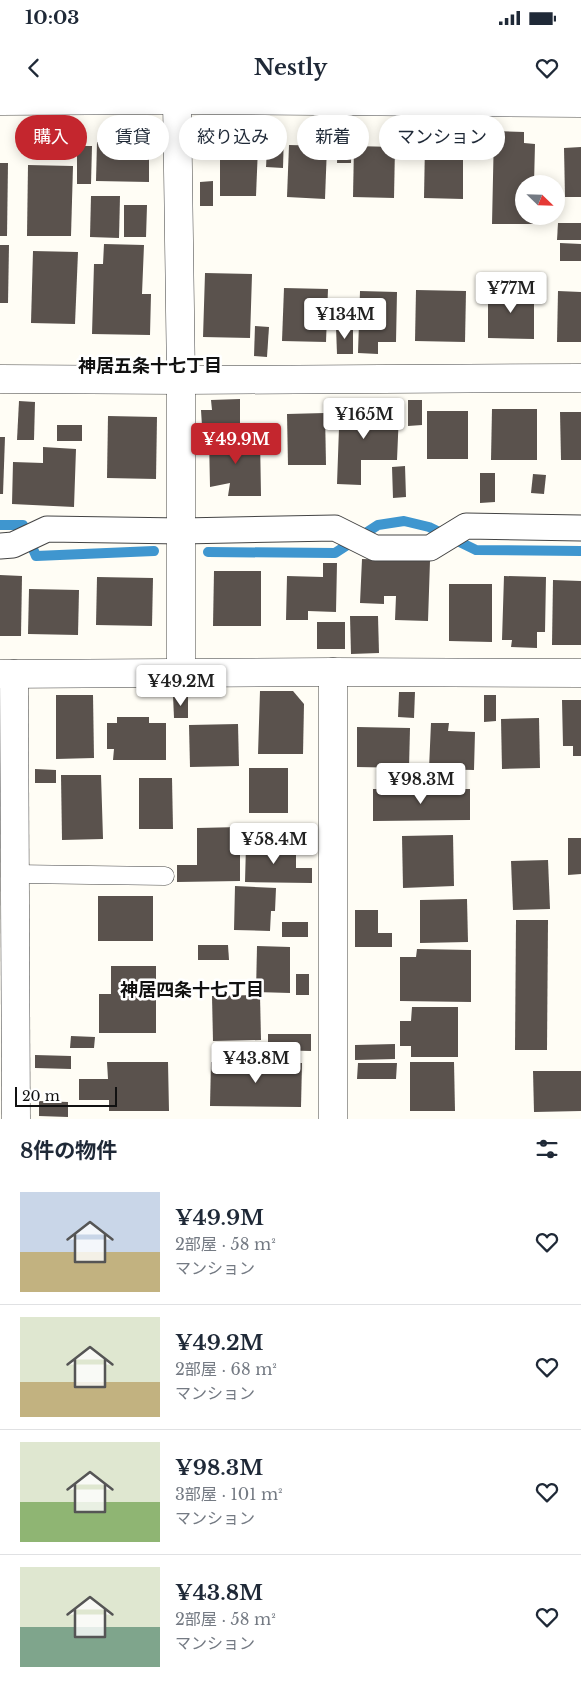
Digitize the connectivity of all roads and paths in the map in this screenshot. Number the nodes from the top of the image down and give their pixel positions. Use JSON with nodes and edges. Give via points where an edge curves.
{"nodes":[{"id":1,"x":177,"y":100,"type":"edge"},
{"id":2,"x":0,"y":101,"type":"edge"},
{"id":3,"x":581,"y":103,"type":"edge"},
{"id":4,"x":581,"y":378,"type":"edge"},
{"id":5,"x":0,"y":379,"type":"edge"},
{"id":6,"x":181,"y":380,"type":"junction"},
{"id":7,"x":581,"y":528,"type":"edge"},
{"id":8,"x":182,"y":532,"type":"junction"},
{"id":9,"x":19,"y":540,"type":"edge"},
{"id":10,"x":333,"y":672,"type":"junction"},
{"id":11,"x":181,"y":673,"type":"junction"},
{"id":12,"x":581,"y":673,"type":"edge"},
{"id":13,"x":7,"y":674,"type":"edge"},
{"id":14,"x":15,"y":874,"type":"junction"},
{"id":15,"x":164,"y":876,"type":"dead end"},
{"id":16,"x":16,"y":1119,"type":"edge"},
{"id":17,"x":333,"y":1119,"type":"edge"}],
"edges":[{"from":1,"to":2,"type":"street"},
{"from":1,"to":3,"type":"street"},
{"from":1,"to":6,"type":"street"},
{"from":4,"to":6,"type":"street"},
{"from":5,"to":6,"type":"street"},
{"from":6,"to":8,"type":"street"},
{"from":7,"to":8,"type":"street","via":[[466,526],[430,548],[375,548],[335,528]]},
{"from":8,"to":9,"type":"street","via":[[47,529]]},
{"from":8,"to":11,"type":"street"},
{"from":10,"to":11,"type":"street"},
{"from":10,"to":12,"type":"street"},
{"from":10,"to":17,"type":"street"},
{"from":11,"to":13,"type":"street"},
{"from":13,"to":14,"type":"street"},
{"from":14,"to":15,"type":"lane"},
{"from":14,"to":16,"type":"street"}]}
